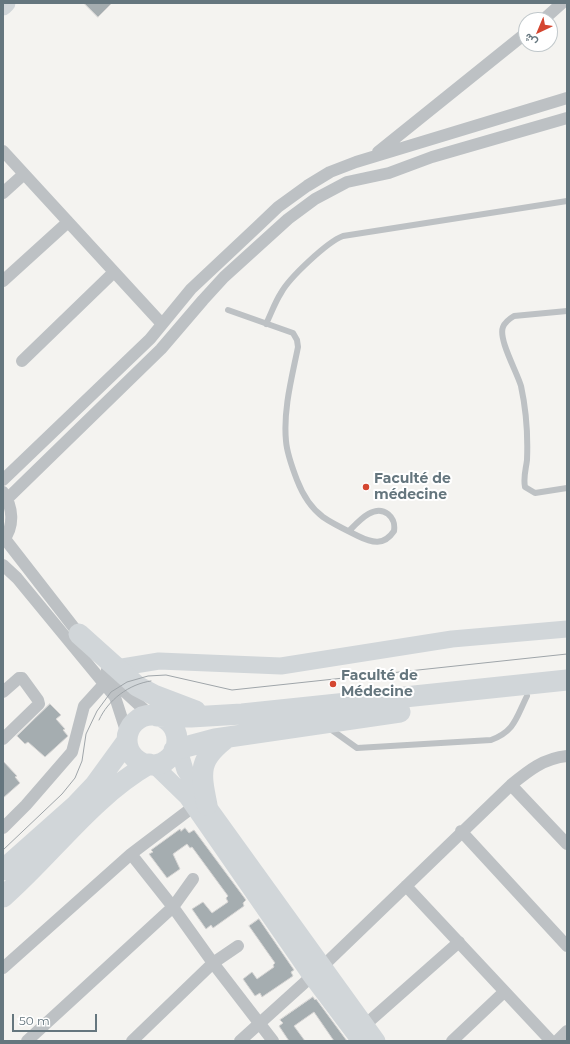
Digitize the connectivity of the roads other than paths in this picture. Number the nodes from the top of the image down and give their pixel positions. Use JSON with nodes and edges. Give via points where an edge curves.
{"nodes":[{"id":1,"x":6,"y":3,"type":"edge"},
{"id":2,"x":562,"y":3,"type":"edge"},
{"id":3,"x":3,"y":6,"type":"edge"},
{"id":4,"x":552,"y":12,"type":"edge"},
{"id":5,"x":518,"y":39,"type":"edge"},
{"id":6,"x":567,"y":98,"type":"edge"},
{"id":7,"x":567,"y":118,"type":"edge"},
{"id":8,"x":3,"y":151,"type":"edge"},
{"id":9,"x":373,"y":156,"type":"junction"},
{"id":10,"x":356,"y":162,"type":"junction"},
{"id":11,"x":24,"y":174,"type":"junction"},
{"id":12,"x":361,"y":179,"type":"junction"},
{"id":13,"x":3,"y":193,"type":"edge"},
{"id":14,"x":567,"y":201,"type":"edge"},
{"id":15,"x":68,"y":222,"type":"junction"},
{"id":16,"x":114,"y":272,"type":"junction"},
{"id":17,"x":3,"y":281,"type":"edge"},
{"id":18,"x":228,"y":310,"type":"dead end"},
{"id":19,"x":567,"y":312,"type":"edge"},
{"id":20,"x":162,"y":324,"type":"junction"},
{"id":21,"x":266,"y":324,"type":"junction"},
{"id":22,"x":22,"y":361,"type":"dead end"},
{"id":23,"x":3,"y":480,"type":"edge"},
{"id":24,"x":567,"y":488,"type":"edge"},
{"id":25,"x":5,"y":495,"type":"edge"},
{"id":26,"x":349,"y":531,"type":"junction"},
{"id":27,"x":4,"y":540,"type":"edge"},
{"id":28,"x":3,"y":565,"type":"edge"},
{"id":29,"x":567,"y":630,"type":"edge"},
{"id":30,"x":79,"y":634,"type":"junction"},
{"id":31,"x":110,"y":676,"type":"junction"},
{"id":32,"x":567,"y":680,"type":"edge"},
{"id":33,"x":3,"y":692,"type":"edge"},
{"id":34,"x":567,"y":692,"type":"edge"},
{"id":35,"x":527,"y":696,"type":"junction"},
{"id":36,"x":153,"y":715,"type":"junction"},
{"id":37,"x":210,"y":716,"type":"junction"},
{"id":38,"x":321,"y":722,"type":"junction"},
{"id":39,"x":229,"y":737,"type":"junction"},
{"id":40,"x":127,"y":738,"type":"junction"},
{"id":41,"x":3,"y":739,"type":"edge"},
{"id":42,"x":176,"y":746,"type":"junction"},
{"id":43,"x":567,"y":756,"type":"edge"},
{"id":44,"x":151,"y":764,"type":"junction"},
{"id":45,"x":511,"y":785,"type":"junction"},
{"id":46,"x":200,"y":806,"type":"junction"},
{"id":47,"x":3,"y":828,"type":"edge"},
{"id":48,"x":462,"y":831,"type":"junction"},
{"id":49,"x":567,"y":844,"type":"edge"},
{"id":50,"x":131,"y":854,"type":"junction"},
{"id":51,"x":3,"y":870,"type":"edge"},
{"id":52,"x":193,"y":879,"type":"dead end"},
{"id":53,"x":406,"y":886,"type":"junction"},
{"id":54,"x":3,"y":897,"type":"edge"},
{"id":55,"x":173,"y":906,"type":"junction"},
{"id":56,"x":458,"y":942,"type":"junction"},
{"id":57,"x":238,"y":946,"type":"dead end"},
{"id":58,"x":567,"y":946,"type":"edge"},
{"id":59,"x":213,"y":963,"type":"junction"},
{"id":60,"x":3,"y":968,"type":"edge"},
{"id":61,"x":317,"y":971,"type":"junction"},
{"id":62,"x":504,"y":992,"type":"junction"},
{"id":63,"x":259,"y":1022,"type":"junction"},
{"id":64,"x":365,"y":1024,"type":"junction"},
{"id":65,"x":567,"y":1031,"type":"edge"},
{"id":66,"x":27,"y":1041,"type":"edge"},
{"id":67,"x":132,"y":1041,"type":"edge"},
{"id":68,"x":240,"y":1041,"type":"edge"},
{"id":69,"x":273,"y":1041,"type":"edge"},
{"id":70,"x":360,"y":1041,"type":"edge"},
{"id":71,"x":377,"y":1041,"type":"edge"},
{"id":72,"x":452,"y":1041,"type":"edge"},
{"id":73,"x":551,"y":1041,"type":"edge"},
{"id":74,"x":557,"y":1041,"type":"edge"}],
"edges":[{"from":1,"to":3,"type":"main road"},
{"from":2,"to":4,"type":"street"},
{"from":5,"to":9,"type":"street"},
{"from":6,"to":9,"type":"street"},
{"from":7,"to":12,"type":"street","via":[[432,157],[389,173]]},
{"from":8,"to":11,"type":"street"},
{"from":9,"to":10,"type":"street"},
{"from":10,"to":12,"type":"street"},
{"from":10,"to":20,"type":"street","via":[[330,172],[278,207],[213,266]]},
{"from":11,"to":13,"type":"street"},
{"from":11,"to":15,"type":"street"},
{"from":12,"to":25,"type":"street","via":[[337,186],[288,219],[202,300],[161,349]]},
{"from":14,"to":21,"type":"lane","via":[[334,239],[281,291]]},
{"from":15,"to":16,"type":"street"},
{"from":15,"to":17,"type":"street"},
{"from":16,"to":20,"type":"street"},
{"from":16,"to":22,"type":"street"},
{"from":18,"to":21,"type":"lane"},
{"from":19,"to":24,"type":"lane","via":[[514,316],[502,328],[521,386],[527,432],[527,461],[523,480],[525,487],[535,493]]},
{"from":20,"to":23,"type":"street","via":[[106,383]]},
{"from":21,"to":26,"type":"lane","via":[[293,334],[297,340],[288,403],[286,441],[300,488],[310,505],[322,517]]},
{"from":25,"to":27,"type":"street","via":[[12,515],[9,531]]},
{"from":26,"to":26,"type":"lane","via":[[369,542],[380,543],[390,537],[395,524],[392,517],[381,511],[373,512],[363,517]]},
{"from":27,"to":30,"type":"street"},
{"from":28,"to":31,"type":"street"},
{"from":29,"to":31,"type":"street","via":[[452,639],[281,666],[159,662]]},
{"from":30,"to":31,"type":"highway"},
{"from":30,"to":36,"type":"street","via":[[124,691]]},
{"from":31,"to":37,"type":"highway"},
{"from":31,"to":40,"type":"street"},
{"from":31,"to":47,"type":"street","via":[[84,706],[72,752]]},
{"from":32,"to":37,"type":"highway"},
{"from":33,"to":41,"type":"street","via":[[22,678],[39,704]]},
{"from":34,"to":35,"type":"highway"},
{"from":35,"to":38,"type":"highway"},
{"from":35,"to":38,"type":"lane","via":[[512,727],[505,735],[491,740],[357,748]]},
{"from":36,"to":37,"type":"highway"},
{"from":36,"to":40,"type":"highway","via":[[138,719],[129,728]]},
{"from":36,"to":42,"type":"highway","via":[[169,722],[173,727]]},
{"from":38,"to":39,"type":"highway"},
{"from":39,"to":42,"type":"highway"},
{"from":39,"to":46,"type":"highway","via":[[210,752],[203,766]]},
{"from":40,"to":44,"type":"highway","via":[[128,748],[136,759]]},
{"from":40,"to":51,"type":"highway","via":[[95,785]]},
{"from":42,"to":44,"type":"highway","via":[[166,760]]},
{"from":42,"to":46,"type":"street"},
{"from":43,"to":45,"type":"street","via":[[554,757],[532,768]]},
{"from":44,"to":46,"type":"street"},
{"from":44,"to":54,"type":"highway","via":[[134,773],[107,794]]},
{"from":45,"to":48,"type":"street"},
{"from":45,"to":49,"type":"street"},
{"from":46,"to":50,"type":"street"},
{"from":46,"to":61,"type":"street"},
{"from":48,"to":53,"type":"street"},
{"from":48,"to":58,"type":"street"},
{"from":50,"to":55,"type":"street"},
{"from":50,"to":60,"type":"street"},
{"from":52,"to":55,"type":"street"},
{"from":53,"to":56,"type":"street"},
{"from":53,"to":61,"type":"street"},
{"from":55,"to":59,"type":"street"},
{"from":55,"to":66,"type":"street"},
{"from":56,"to":62,"type":"street"},
{"from":56,"to":64,"type":"street"},
{"from":57,"to":59,"type":"street"},
{"from":59,"to":63,"type":"street"},
{"from":59,"to":67,"type":"street"},
{"from":61,"to":63,"type":"street"},
{"from":61,"to":64,"type":"street"},
{"from":61,"to":70,"type":"street"},
{"from":62,"to":72,"type":"street"},
{"from":62,"to":73,"type":"street"},
{"from":63,"to":68,"type":"street"},
{"from":63,"to":69,"type":"street"},
{"from":64,"to":71,"type":"street"},
{"from":65,"to":74,"type":"street"}]}
